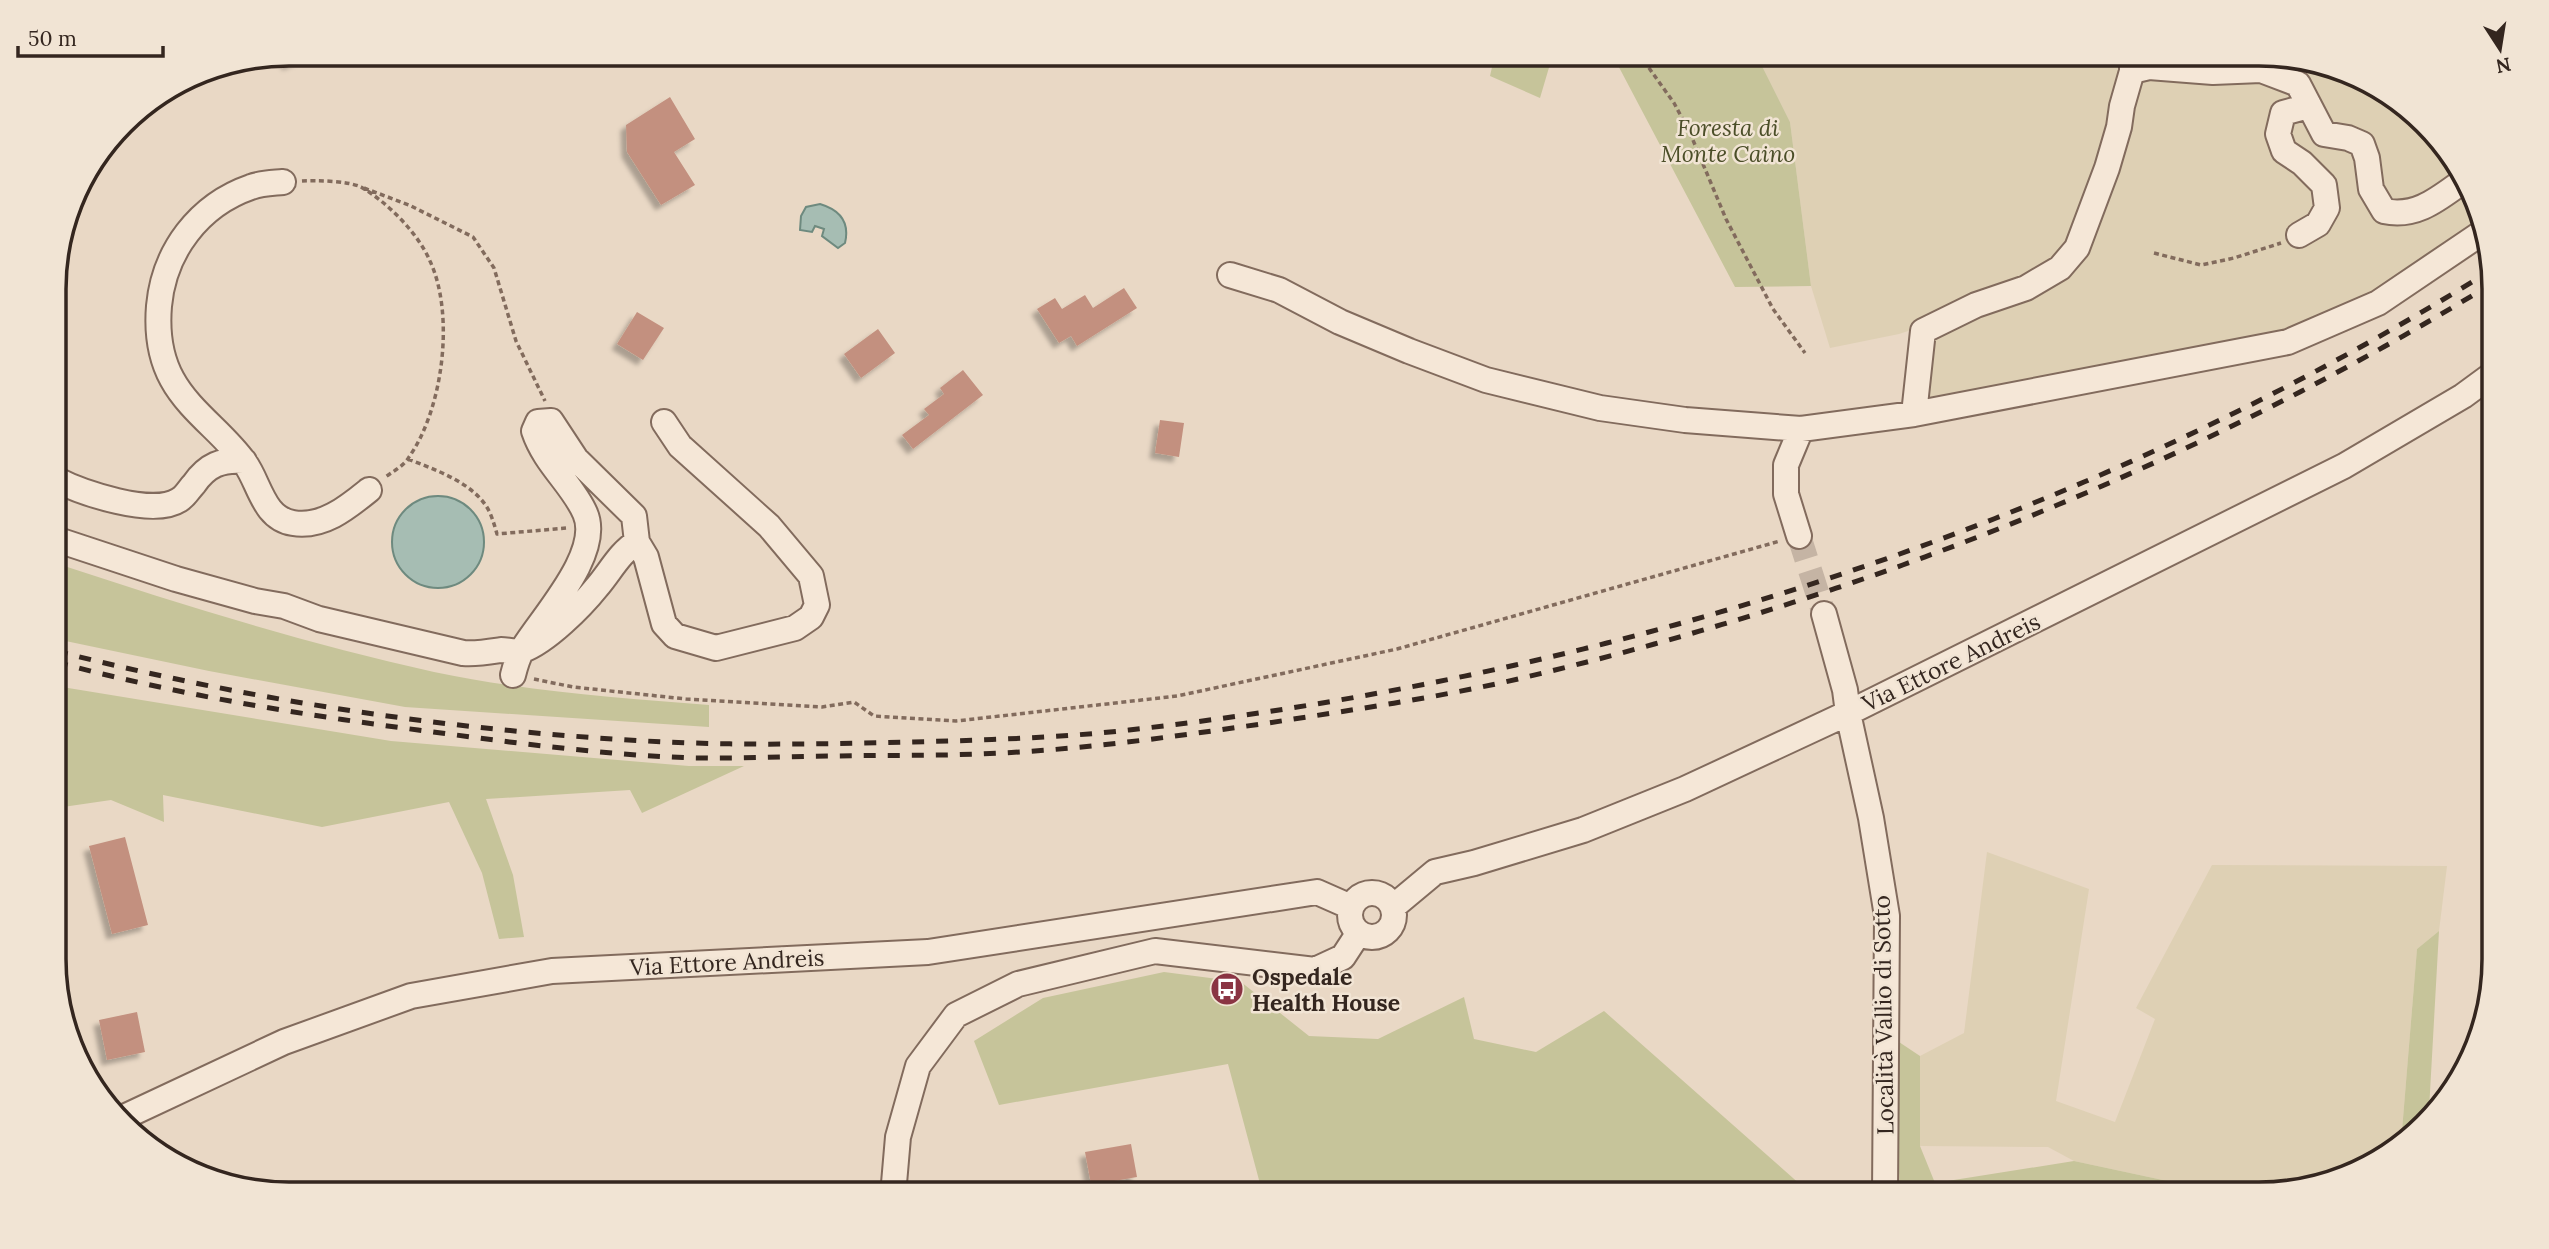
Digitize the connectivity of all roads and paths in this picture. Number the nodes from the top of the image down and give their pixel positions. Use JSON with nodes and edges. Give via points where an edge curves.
{"nodes":[{"id":1,"x":1648,"y":66,"type":"edge"},
{"id":2,"x":2131,"y":66,"type":"edge"},
{"id":3,"x":2145,"y":66,"type":"edge"},
{"id":4,"x":2309,"y":106,"type":"junction"},
{"id":5,"x":283,"y":182,"type":"joint"},
{"id":6,"x":359,"y":186,"type":"junction"},
{"id":7,"x":2456,"y":186,"type":"edge"},
{"id":8,"x":2299,"y":234,"type":"joint"},
{"id":9,"x":2476,"y":237,"type":"edge"},
{"id":10,"x":2154,"y":253,"type":"dead end"},
{"id":11,"x":1230,"y":275,"type":"dead end"},
{"id":12,"x":1805,"y":353,"type":"dead end"},
{"id":13,"x":2482,"y":382,"type":"edge"},
{"id":14,"x":1914,"y":414,"type":"junction"},
{"id":15,"x":551,"y":421,"type":"junction"},
{"id":16,"x":664,"y":422,"type":"dead end"},
{"id":17,"x":1801,"y":429,"type":"junction"},
{"id":18,"x":408,"y":459,"type":"junction"},
{"id":19,"x":244,"y":461,"type":"junction"},
{"id":20,"x":67,"y":483,"type":"edge"},
{"id":21,"x":369,"y":490,"type":"joint"},
{"id":22,"x":589,"y":525,"type":"junction"},
{"id":23,"x":1799,"y":536,"type":"joint"},
{"id":24,"x":637,"y":542,"type":"junction"},
{"id":25,"x":67,"y":543,"type":"edge"},
{"id":26,"x":1824,"y":614,"type":"tunnel mouth"},
{"id":27,"x":521,"y":651,"type":"junction"},
{"id":28,"x":513,"y":675,"type":"dead end"},
{"id":29,"x":854,"y":702,"type":"dead end"},
{"id":30,"x":1848,"y":713,"type":"junction"},
{"id":31,"x":1392,"y":907,"type":"junction"},
{"id":32,"x":1350,"y":908,"type":"junction"},
{"id":33,"x":1358,"y":934,"type":"junction"},
{"id":34,"x":130,"y":1114,"type":"edge"},
{"id":35,"x":894,"y":1182,"type":"edge"},
{"id":36,"x":1885,"y":1182,"type":"edge"}],
"edges":[{"from":1,"to":12,"type":"path","via":[[1690,133],[1726,219],[1773,309]]},
{"from":2,"to":14,"type":"street","via":[[2107,168],[2077,248],[2060,268],[2026,288],[1976,305],[1923,331]]},
{"from":3,"to":4,"type":"street","via":[[2213,72],[2261,69],[2298,85]]},
{"from":4,"to":7,"type":"street","via":[[2324,135],[2362,144],[2371,189],[2384,211],[2399,214],[2421,209]]},
{"from":4,"to":8,"type":"street","via":[[2283,113],[2278,134],[2284,151],[2324,185],[2327,208],[2318,223]]},
{"from":5,"to":6,"type":"path","via":[[316,180]]},
{"from":5,"to":19,"type":"street","via":[[253,186],[222,200],[190,227],[171,256],[161,287],[158,320],[171,378]]},
{"from":6,"to":15,"type":"path","via":[[473,237],[494,268],[516,341]]},
{"from":6,"to":18,"type":"path","via":[[412,233],[430,260],[440,292],[443,336],[438,382],[428,419]]},
{"from":8,"to":10,"type":"path","via":[[2274,246],[2201,265]]},
{"from":9,"to":14,"type":"street","via":[[2378,303],[2288,342]]},
{"from":11,"to":17,"type":"street","via":[[1279,290],[1340,322],[1486,380],[1600,408]]},
{"from":13,"to":30,"type":"street","name":"Via Ettore Andreis","via":[[2344,466]]},
{"from":14,"to":17,"type":"street"},
{"from":15,"to":22,"type":"street","via":[[538,422],[534,431],[539,446],[585,511]]},
{"from":15,"to":24,"type":"street","via":[[576,459],[635,516]]},
{"from":16,"to":24,"type":"street","via":[[680,446],[769,526],[811,576],[817,605],[811,617],[795,628],[716,648],[675,636],[664,624],[646,556]]},
{"from":17,"to":23,"type":"street","via":[[1786,465],[1786,494]]},
{"from":18,"to":21,"type":"path"},
{"from":18,"to":22,"type":"path","via":[[472,491],[489,511],[498,534]]},
{"from":19,"to":20,"type":"street","via":[[214,463],[186,495],[166,505],[146,506]]},
{"from":19,"to":21,"type":"street","via":[[262,499],[274,514],[292,523],[339,514]]},
{"from":22,"to":27,"type":"street","via":[[590,536],[578,564]]},
{"from":23,"to":29,"type":"path","via":[[1397,649],[1177,696],[956,720],[874,716]]},
{"from":24,"to":27,"type":"street","via":[[571,614]]},
{"from":25,"to":27,"type":"street","via":[[176,579],[381,634],[463,653]]},
{"from":26,"to":30,"type":"street","name":"Località Vallio di Sotto"},
{"from":27,"to":28,"type":"street"},
{"from":30,"to":31,"type":"street","name":"Via Ettore Andreis","via":[[1685,789],[1583,830],[1435,872]]},
{"from":30,"to":36,"type":"street","name":"Località Vallio di Sotto","via":[[1887,916]]},
{"from":31,"to":32,"type":"street","via":[[1371,893],[1355,900]]},
{"from":31,"to":33,"type":"street","via":[[1389,930],[1374,938]]},
{"from":32,"to":33,"type":"street","via":[[1352,927]]},
{"from":32,"to":34,"type":"street","name":"Via Ettore Andreis","via":[[1317,892],[928,952],[552,971],[411,996],[284,1042]]},
{"from":33,"to":35,"type":"street","via":[[1343,957],[1315,970],[1155,951],[1017,984],[956,1015],[918,1066],[898,1137]]}]}
